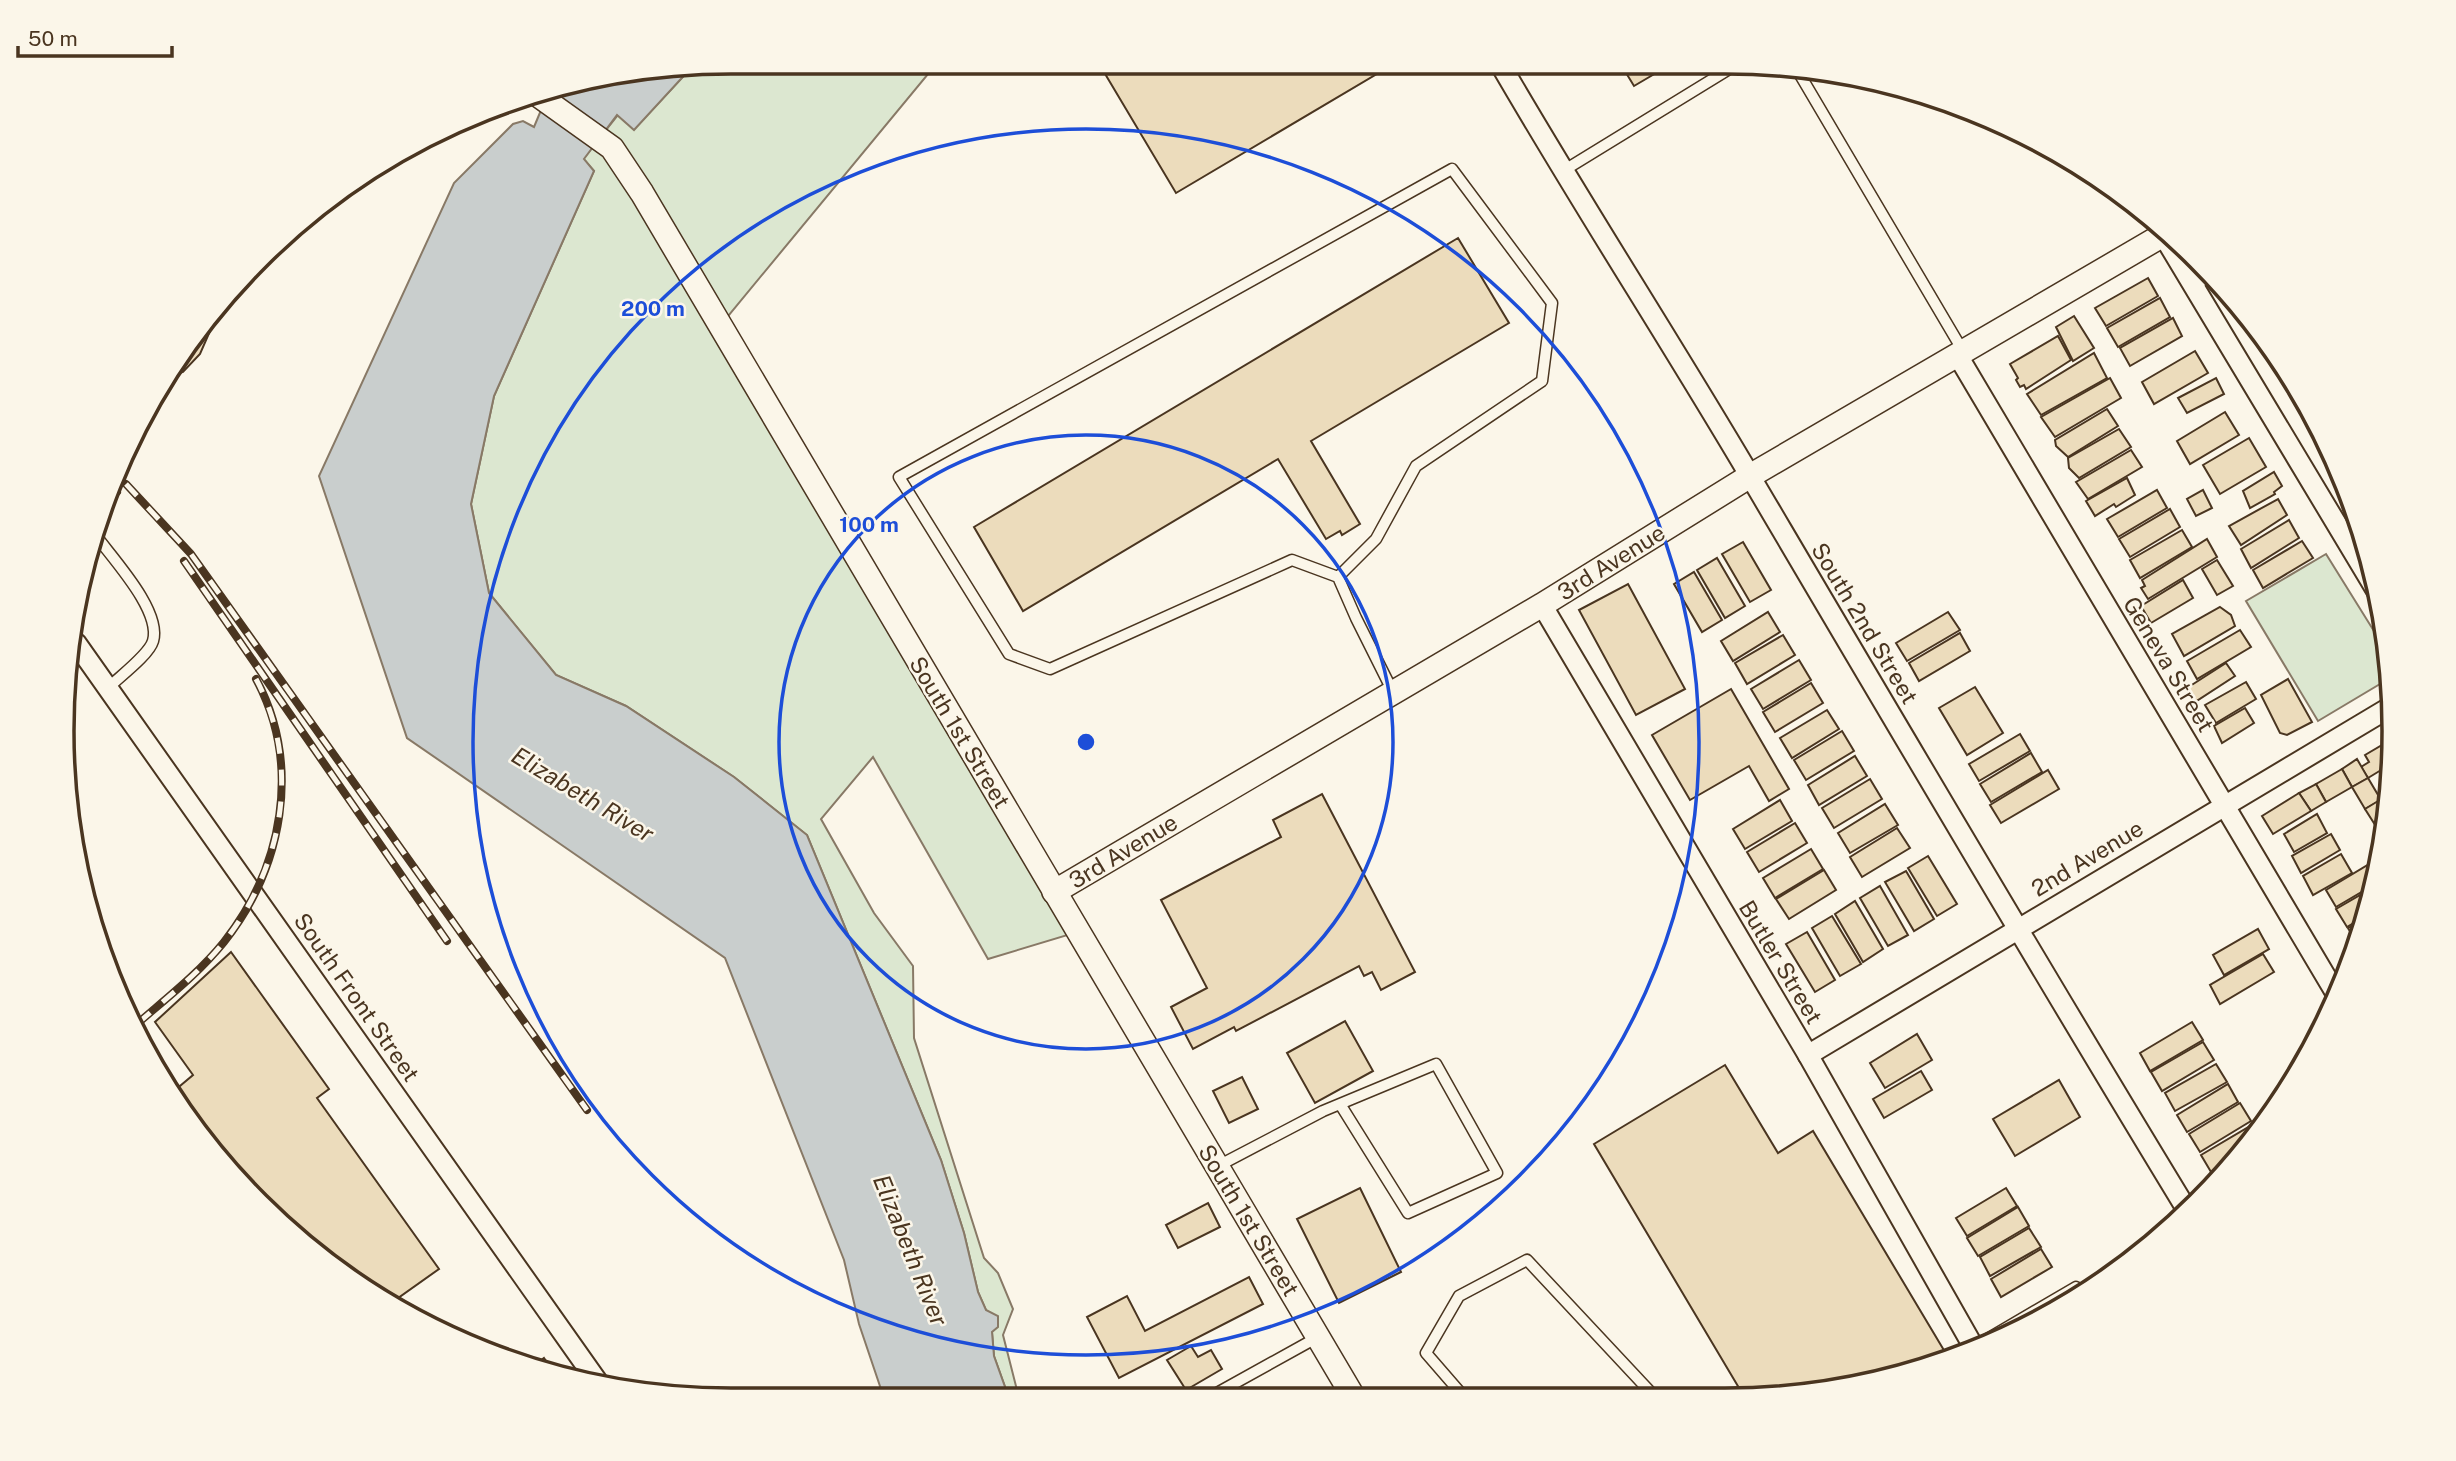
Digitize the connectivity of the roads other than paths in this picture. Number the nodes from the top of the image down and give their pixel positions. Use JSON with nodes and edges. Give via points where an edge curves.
{"nodes":[{"id":1,"x":1506,"y":74,"type":"edge"},
{"id":2,"x":1721,"y":74,"type":"edge"},
{"id":3,"x":1802,"y":78,"type":"edge"},
{"id":4,"x":545,"y":100,"type":"edge"},
{"id":5,"x":1563,"y":172,"type":"junction"},
{"id":6,"x":2159,"y":237,"type":"edge"},
{"id":7,"x":2175,"y":252,"type":"edge"},
{"id":8,"x":2203,"y":280,"type":"edge"},
{"id":9,"x":2193,"y":286,"type":"junction"},
{"id":10,"x":1961,"y":355,"type":"junction"},
{"id":11,"x":1750,"y":476,"type":"junction"},
{"id":12,"x":101,"y":543,"type":"edge"},
{"id":13,"x":2361,"y":565,"type":"edge"},
{"id":14,"x":1338,"y":577,"type":"junction"},
{"id":15,"x":1542,"y":605,"type":"junction"},
{"id":16,"x":79,"y":647,"type":"edge"},
{"id":17,"x":108,"y":688,"type":"junction"},
{"id":18,"x":1393,"y":692,"type":"junction"},
{"id":19,"x":2382,"y":712,"type":"edge"},
{"id":20,"x":2224,"y":805,"type":"junction"},
{"id":21,"x":1054,"y":892,"type":"junction"},
{"id":22,"x":2017,"y":929,"type":"junction"},
{"id":23,"x":2331,"y":984,"type":"edge"},
{"id":24,"x":1808,"y":1055,"type":"junction"},
{"id":25,"x":1340,"y":1104,"type":"junction"},
{"id":26,"x":1217,"y":1167,"type":"junction"},
{"id":27,"x":2183,"y":1202,"type":"edge"},
{"id":28,"x":1318,"y":1337,"type":"junction"},
{"id":29,"x":1972,"y":1339,"type":"edge"},
{"id":30,"x":591,"y":1372,"type":"edge"},
{"id":31,"x":1226,"y":1388,"type":"edge"},
{"id":32,"x":1348,"y":1388,"type":"edge"},
{"id":33,"x":1456,"y":1388,"type":"edge"},
{"id":34,"x":1647,"y":1388,"type":"edge"}],
"edges":[{"from":1,"to":5,"type":"street","name":"South 2nd Street"},
{"from":2,"to":5,"type":"lane"},
{"from":3,"to":10,"type":"lane"},
{"from":4,"to":21,"type":"street","name":"South 1st Street","via":[[612,148],[642,193]]},
{"from":5,"to":11,"type":"street","name":"South 2nd Street"},
{"from":6,"to":10,"type":"street","name":"3rd Avenue"},
{"from":7,"to":9,"type":"street"},
{"from":8,"to":9,"type":"lane"},
{"from":9,"to":13,"type":"street"},
{"from":10,"to":11,"type":"street","name":"3rd Avenue"},
{"from":10,"to":20,"type":"street","name":"Geneva Street"},
{"from":11,"to":15,"type":"street","name":"3rd Avenue"},
{"from":11,"to":22,"type":"street","name":"South 2nd Street"},
{"from":12,"to":17,"type":"lane","via":[[148,607],[153,625],[153,642]]},
{"from":14,"to":14,"type":"lane","via":[[1376,539],[1416,466],[1542,381],[1552,303],[1452,169],[900,477],[1009,654],[1050,669],[1292,560]]},
{"from":14,"to":18,"type":"lane"},
{"from":15,"to":18,"type":"street","name":"3rd Avenue"},
{"from":15,"to":24,"type":"street","name":"Butler Street"},
{"from":16,"to":17,"type":"street","name":"South Front Street"},
{"from":17,"to":30,"type":"street","name":"South Front Street"},
{"from":18,"to":21,"type":"street","name":"3rd Avenue"},
{"from":19,"to":20,"type":"street","name":"2nd Avenue"},
{"from":20,"to":22,"type":"street","name":"2nd Avenue"},
{"from":20,"to":23,"type":"street","name":"Geneva Street"},
{"from":21,"to":26,"type":"street","name":"South 1st Street"},
{"from":22,"to":24,"type":"street","name":"2nd Avenue"},
{"from":22,"to":27,"type":"street","name":"South 2nd Street"},
{"from":24,"to":29,"type":"street","name":"Butler Street"},
{"from":25,"to":25,"type":"lane","via":[[1408,1213],[1497,1173],[1436,1064]]},
{"from":25,"to":26,"type":"lane"},
{"from":26,"to":28,"type":"street","name":"South 1st Street"},
{"from":28,"to":31,"type":"lane"},
{"from":28,"to":32,"type":"street","name":"South 1st Street"},
{"from":33,"to":34,"type":"lane","via":[[1426,1353],[1459,1296],[1527,1260]]}]}
